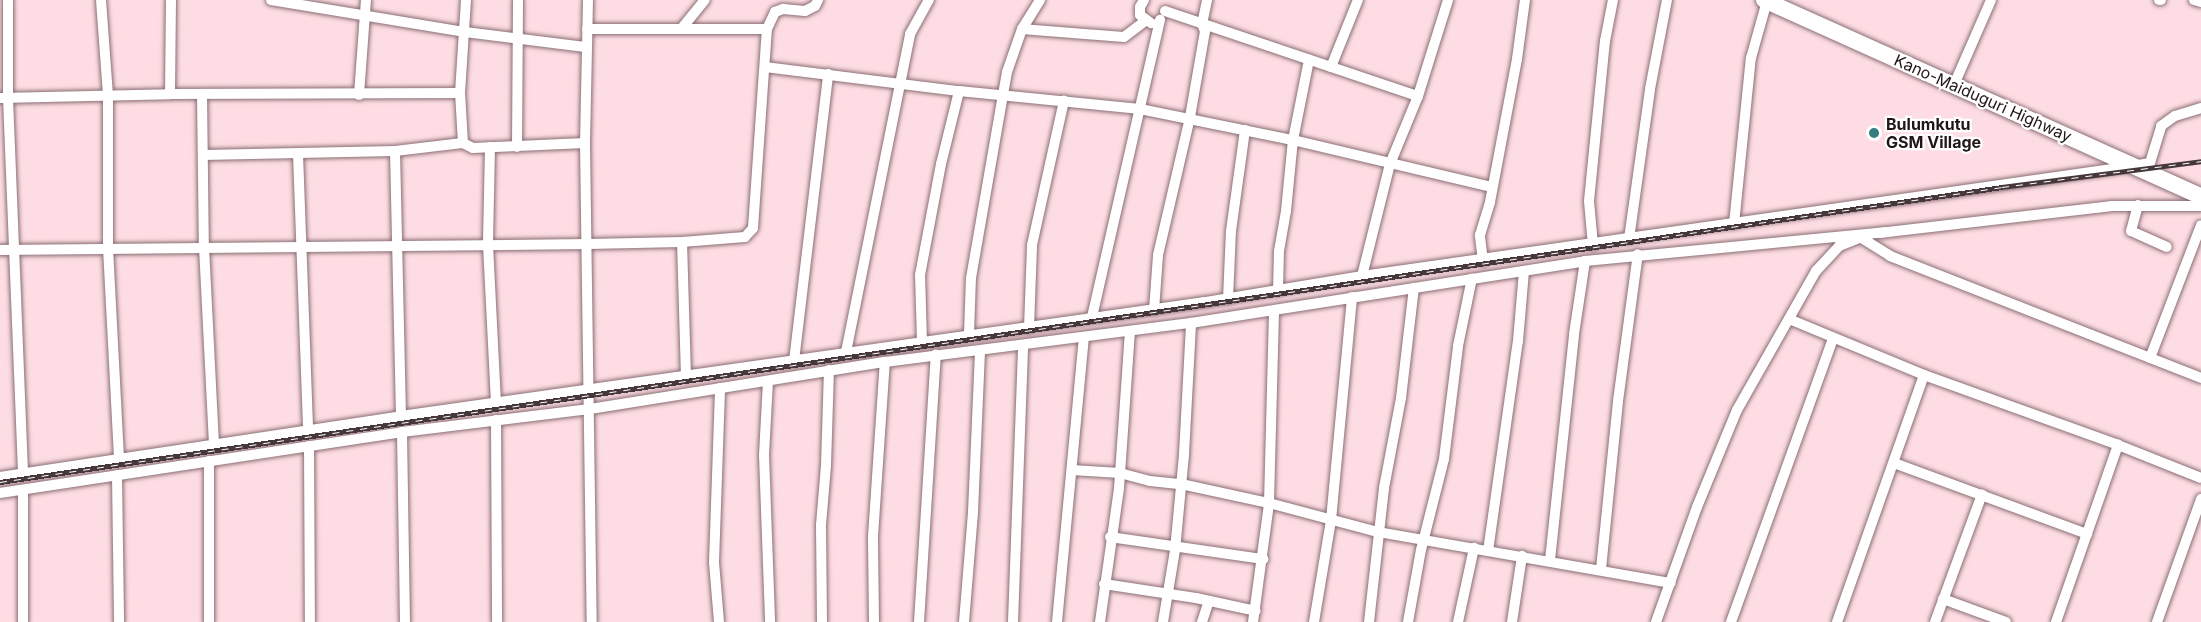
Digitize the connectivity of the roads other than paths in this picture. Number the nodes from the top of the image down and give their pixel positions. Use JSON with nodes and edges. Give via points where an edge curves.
{"nodes":[{"id":1,"x":8,"y":0,"type":"edge"},
{"id":2,"x":101,"y":0,"type":"edge"},
{"id":3,"x":171,"y":0,"type":"edge"},
{"id":4,"x":271,"y":0,"type":"edge"},
{"id":5,"x":366,"y":0,"type":"edge"},
{"id":6,"x":466,"y":0,"type":"edge"},
{"id":7,"x":518,"y":0,"type":"edge"},
{"id":8,"x":588,"y":0,"type":"edge"},
{"id":9,"x":705,"y":0,"type":"edge"},
{"id":10,"x":818,"y":0,"type":"edge"},
{"id":11,"x":929,"y":0,"type":"edge"},
{"id":12,"x":1040,"y":0,"type":"edge"},
{"id":13,"x":1161,"y":0,"type":"edge"},
{"id":14,"x":1207,"y":0,"type":"edge"},
{"id":15,"x":1359,"y":0,"type":"edge"},
{"id":16,"x":1448,"y":0,"type":"edge"},
{"id":17,"x":1525,"y":0,"type":"edge"},
{"id":18,"x":1613,"y":0,"type":"edge"},
{"id":19,"x":1667,"y":0,"type":"edge"},
{"id":20,"x":1770,"y":0,"type":"edge"},
{"id":21,"x":1991,"y":0,"type":"edge"},
{"id":22,"x":2194,"y":0,"type":"edge"},
{"id":23,"x":287,"y":1,"type":"edge"},
{"id":24,"x":1139,"y":1,"type":"edge"},
{"id":25,"x":2201,"y":2,"type":"edge"},
{"id":26,"x":365,"y":14,"type":"junction"},
{"id":27,"x":1163,"y":16,"type":"junction"},
{"id":28,"x":1145,"y":21,"type":"junction"},
{"id":29,"x":1202,"y":24,"type":"junction"},
{"id":30,"x":682,"y":28,"type":"junction"},
{"id":31,"x":587,"y":29,"type":"junction"},
{"id":32,"x":767,"y":29,"type":"junction"},
{"id":33,"x":1022,"y":29,"type":"junction"},
{"id":34,"x":465,"y":32,"type":"junction"},
{"id":35,"x":516,"y":38,"type":"junction"},
{"id":36,"x":585,"y":47,"type":"junction"},
{"id":37,"x":1309,"y":60,"type":"junction"},
{"id":38,"x":765,"y":67,"type":"junction"},
{"id":39,"x":1331,"y":67,"type":"junction"},
{"id":40,"x":828,"y":74,"type":"junction"},
{"id":41,"x":1958,"y":78,"type":"junction"},
{"id":42,"x":899,"y":82,"type":"junction"},
{"id":43,"x":958,"y":91,"type":"junction"},
{"id":44,"x":460,"y":93,"type":"junction"},
{"id":45,"x":170,"y":94,"type":"junction"},
{"id":46,"x":202,"y":94,"type":"junction"},
{"id":47,"x":108,"y":95,"type":"junction"},
{"id":48,"x":359,"y":95,"type":"junction"},
{"id":49,"x":1003,"y":96,"type":"junction"},
{"id":50,"x":1418,"y":96,"type":"junction"},
{"id":51,"x":4,"y":98,"type":"edge"},
{"id":52,"x":1064,"y":100,"type":"junction"},
{"id":53,"x":2201,"y":108,"type":"edge"},
{"id":54,"x":1140,"y":109,"type":"junction"},
{"id":55,"x":1191,"y":117,"type":"junction"},
{"id":56,"x":1245,"y":130,"type":"junction"},
{"id":57,"x":1293,"y":140,"type":"junction"},
{"id":58,"x":463,"y":142,"type":"junction"},
{"id":59,"x":585,"y":143,"type":"junction"},
{"id":60,"x":490,"y":147,"type":"junction"},
{"id":61,"x":517,"y":147,"type":"junction"},
{"id":62,"x":395,"y":151,"type":"junction"},
{"id":63,"x":298,"y":154,"type":"junction"},
{"id":64,"x":203,"y":155,"type":"junction"},
{"id":65,"x":2150,"y":163,"type":"junction"},
{"id":66,"x":1390,"y":164,"type":"junction"},
{"id":67,"x":2133,"y":166,"type":"junction"},
{"id":68,"x":2201,"y":185,"type":"edge"},
{"id":69,"x":1492,"y":187,"type":"junction"},
{"id":70,"x":2201,"y":196,"type":"edge"},
{"id":71,"x":2139,"y":205,"type":"junction"},
{"id":72,"x":2201,"y":206,"type":"edge"},
{"id":73,"x":1734,"y":224,"type":"junction"},
{"id":74,"x":2201,"y":225,"type":"edge"},
{"id":75,"x":1885,"y":232,"type":"junction"},
{"id":76,"x":1860,"y":237,"type":"junction"},
{"id":77,"x":1629,"y":240,"type":"junction"},
{"id":78,"x":682,"y":242,"type":"junction"},
{"id":79,"x":588,"y":244,"type":"junction"},
{"id":80,"x":396,"y":245,"type":"junction"},
{"id":81,"x":488,"y":245,"type":"junction"},
{"id":82,"x":1593,"y":245,"type":"junction"},
{"id":83,"x":301,"y":246,"type":"junction"},
{"id":84,"x":204,"y":247,"type":"junction"},
{"id":85,"x":2168,"y":247,"type":"dead end"},
{"id":86,"x":108,"y":248,"type":"junction"},
{"id":87,"x":14,"y":249,"type":"junction"},
{"id":88,"x":0,"y":250,"type":"edge"},
{"id":89,"x":1638,"y":254,"type":"junction"},
{"id":90,"x":1483,"y":261,"type":"junction"},
{"id":91,"x":1585,"y":261,"type":"junction"},
{"id":92,"x":1524,"y":271,"type":"junction"},
{"id":93,"x":1362,"y":276,"type":"junction"},
{"id":94,"x":1472,"y":278,"type":"junction"},
{"id":95,"x":1414,"y":288,"type":"junction"},
{"id":96,"x":1278,"y":291,"type":"junction"},
{"id":97,"x":1352,"y":297,"type":"junction"},
{"id":98,"x":1228,"y":299,"type":"junction"},
{"id":99,"x":1154,"y":310,"type":"junction"},
{"id":100,"x":1274,"y":311,"type":"junction"},
{"id":101,"x":1092,"y":317,"type":"junction"},
{"id":102,"x":1789,"y":319,"type":"junction"},
{"id":103,"x":1191,"y":324,"type":"junction"},
{"id":104,"x":1029,"y":328,"type":"junction"},
{"id":105,"x":1130,"y":332,"type":"junction"},
{"id":106,"x":969,"y":334,"type":"junction"},
{"id":107,"x":1084,"y":338,"type":"junction"},
{"id":108,"x":1833,"y":339,"type":"junction"},
{"id":109,"x":922,"y":341,"type":"junction"},
{"id":110,"x":1023,"y":346,"type":"junction"},
{"id":111,"x":980,"y":351,"type":"junction"},
{"id":112,"x":846,"y":352,"type":"junction"},
{"id":113,"x":936,"y":355,"type":"junction"},
{"id":114,"x":2150,"y":358,"type":"junction"},
{"id":115,"x":794,"y":361,"type":"junction"},
{"id":116,"x":885,"y":362,"type":"junction"},
{"id":117,"x":829,"y":370,"type":"junction"},
{"id":118,"x":1924,"y":375,"type":"junction"},
{"id":119,"x":686,"y":377,"type":"junction"},
{"id":120,"x":2201,"y":378,"type":"edge"},
{"id":121,"x":768,"y":381,"type":"junction"},
{"id":122,"x":720,"y":388,"type":"junction"},
{"id":123,"x":589,"y":389,"type":"junction"},
{"id":124,"x":496,"y":404,"type":"junction"},
{"id":125,"x":590,"y":409,"type":"junction"},
{"id":126,"x":401,"y":416,"type":"junction"},
{"id":127,"x":496,"y":420,"type":"junction"},
{"id":128,"x":308,"y":430,"type":"junction"},
{"id":129,"x":402,"y":432,"type":"junction"},
{"id":130,"x":2118,"y":445,"type":"junction"},
{"id":131,"x":214,"y":446,"type":"junction"},
{"id":132,"x":309,"y":446,"type":"junction"},
{"id":133,"x":119,"y":459,"type":"junction"},
{"id":134,"x":209,"y":461,"type":"junction"},
{"id":135,"x":1894,"y":463,"type":"junction"},
{"id":136,"x":1072,"y":470,"type":"junction"},
{"id":137,"x":1120,"y":473,"type":"junction"},
{"id":138,"x":23,"y":474,"type":"junction"},
{"id":139,"x":117,"y":475,"type":"junction"},
{"id":140,"x":0,"y":477,"type":"edge"},
{"id":141,"x":2201,"y":478,"type":"edge"},
{"id":142,"x":1181,"y":484,"type":"junction"},
{"id":143,"x":23,"y":490,"type":"junction"},
{"id":144,"x":0,"y":493,"type":"edge"},
{"id":145,"x":1982,"y":494,"type":"junction"},
{"id":146,"x":2201,"y":499,"type":"edge"},
{"id":147,"x":1269,"y":503,"type":"junction"},
{"id":148,"x":1331,"y":520,"type":"junction"},
{"id":149,"x":1378,"y":532,"type":"junction"},
{"id":150,"x":2087,"y":534,"type":"junction"},
{"id":151,"x":1110,"y":537,"type":"junction"},
{"id":152,"x":1424,"y":539,"type":"junction"},
{"id":153,"x":1175,"y":547,"type":"junction"},
{"id":154,"x":1474,"y":548,"type":"junction"},
{"id":155,"x":1488,"y":551,"type":"junction"},
{"id":156,"x":1522,"y":556,"type":"junction"},
{"id":157,"x":1263,"y":559,"type":"junction"},
{"id":158,"x":1550,"y":560,"type":"junction"},
{"id":159,"x":1601,"y":569,"type":"junction"},
{"id":160,"x":1671,"y":583,"type":"junction"},
{"id":161,"x":1104,"y":584,"type":"junction"},
{"id":162,"x":1168,"y":595,"type":"junction"},
{"id":163,"x":1943,"y":599,"type":"junction"},
{"id":164,"x":1209,"y":601,"type":"junction"},
{"id":165,"x":1255,"y":617,"type":"edge"},
{"id":166,"x":23,"y":622,"type":"edge"},
{"id":167,"x":119,"y":622,"type":"edge"},
{"id":168,"x":209,"y":622,"type":"edge"},
{"id":169,"x":310,"y":622,"type":"edge"},
{"id":170,"x":405,"y":622,"type":"edge"},
{"id":171,"x":497,"y":622,"type":"edge"},
{"id":172,"x":592,"y":622,"type":"edge"},
{"id":173,"x":719,"y":622,"type":"edge"},
{"id":174,"x":770,"y":622,"type":"edge"},
{"id":175,"x":822,"y":622,"type":"edge"},
{"id":176,"x":874,"y":622,"type":"edge"},
{"id":177,"x":919,"y":622,"type":"edge"},
{"id":178,"x":964,"y":622,"type":"edge"},
{"id":179,"x":1013,"y":622,"type":"edge"},
{"id":180,"x":1057,"y":622,"type":"edge"},
{"id":181,"x":1100,"y":622,"type":"edge"},
{"id":182,"x":1163,"y":622,"type":"edge"},
{"id":183,"x":1202,"y":622,"type":"edge"},
{"id":184,"x":1314,"y":622,"type":"edge"},
{"id":185,"x":1369,"y":622,"type":"edge"},
{"id":186,"x":1408,"y":622,"type":"edge"},
{"id":187,"x":1458,"y":622,"type":"edge"},
{"id":188,"x":1512,"y":622,"type":"edge"},
{"id":189,"x":1656,"y":622,"type":"edge"},
{"id":190,"x":1731,"y":622,"type":"edge"},
{"id":191,"x":1836,"y":622,"type":"edge"},
{"id":192,"x":1935,"y":622,"type":"edge"},
{"id":193,"x":2006,"y":622,"type":"edge"},
{"id":194,"x":2056,"y":622,"type":"edge"},
{"id":195,"x":2157,"y":622,"type":"edge"}],
"edges":[{"from":1,"to":51,"type":"street"},
{"from":2,"to":47,"type":"street"},
{"from":3,"to":45,"type":"street"},
{"from":4,"to":23,"type":"street"},
{"from":5,"to":26,"type":"street"},
{"from":6,"to":34,"type":"street"},
{"from":7,"to":35,"type":"street"},
{"from":8,"to":31,"type":"street"},
{"from":9,"to":30,"type":"street"},
{"from":10,"to":32,"type":"street","via":[[805,11],[775,12]]},
{"from":11,"to":42,"type":"street","via":[[910,34]]},
{"from":12,"to":33,"type":"street"},
{"from":13,"to":27,"type":"street"},
{"from":14,"to":29,"type":"street"},
{"from":15,"to":39,"type":"street"},
{"from":16,"to":50,"type":"street"},
{"from":17,"to":69,"type":"street"},
{"from":18,"to":82,"type":"street","via":[[1605,41],[1589,201]]},
{"from":19,"to":77,"type":"street"},
{"from":20,"to":41,"type":"highway","name":"Kano-Maiduguri Highway"},
{"from":20,"to":67,"type":"highway","name":"Kano-Maiduguri Highway"},
{"from":20,"to":73,"type":"street","via":[[1751,58]]},
{"from":21,"to":41,"type":"street"},
{"from":22,"to":25,"type":"street"},
{"from":23,"to":26,"type":"street"},
{"from":24,"to":28,"type":"street"},
{"from":26,"to":34,"type":"street"},
{"from":26,"to":48,"type":"street"},
{"from":27,"to":28,"type":"street","via":[[1153,23]]},
{"from":27,"to":29,"type":"street"},
{"from":27,"to":54,"type":"street"},
{"from":28,"to":33,"type":"street","via":[[1124,36]]},
{"from":29,"to":37,"type":"street"},
{"from":29,"to":55,"type":"street","via":[[1205,31]]},
{"from":30,"to":31,"type":"street"},
{"from":30,"to":32,"type":"street"},
{"from":31,"to":36,"type":"street"},
{"from":32,"to":38,"type":"street"},
{"from":33,"to":49,"type":"street"},
{"from":34,"to":35,"type":"street"},
{"from":34,"to":44,"type":"street"},
{"from":35,"to":36,"type":"street"},
{"from":35,"to":61,"type":"street"},
{"from":36,"to":59,"type":"street"},
{"from":37,"to":39,"type":"street"},
{"from":37,"to":57,"type":"street"},
{"from":38,"to":40,"type":"street"},
{"from":38,"to":78,"type":"street","via":[[753,228],[745,237]]},
{"from":39,"to":50,"type":"street"},
{"from":40,"to":42,"type":"street"},
{"from":40,"to":115,"type":"street"},
{"from":41,"to":65,"type":"highway","name":"Kano-Maiduguri Highway"},
{"from":42,"to":43,"type":"street"},
{"from":42,"to":112,"type":"street"},
{"from":43,"to":49,"type":"street"},
{"from":43,"to":109,"type":"street","via":[[920,275]]},
{"from":44,"to":48,"type":"street"},
{"from":44,"to":58,"type":"street"},
{"from":45,"to":46,"type":"street"},
{"from":45,"to":47,"type":"street"},
{"from":46,"to":48,"type":"street"},
{"from":46,"to":64,"type":"street"},
{"from":47,"to":51,"type":"street"},
{"from":47,"to":86,"type":"street"},
{"from":49,"to":52,"type":"street"},
{"from":49,"to":106,"type":"street","via":[[971,278]]},
{"from":50,"to":66,"type":"street"},
{"from":51,"to":87,"type":"street"},
{"from":52,"to":54,"type":"street"},
{"from":52,"to":104,"type":"street","via":[[1032,245]]},
{"from":53,"to":65,"type":"street","via":[[2175,116],[2161,126]]},
{"from":54,"to":55,"type":"street"},
{"from":54,"to":101,"type":"street"},
{"from":55,"to":56,"type":"street"},
{"from":55,"to":99,"type":"street","via":[[1158,255]]},
{"from":56,"to":57,"type":"street"},
{"from":56,"to":98,"type":"street","via":[[1231,231]]},
{"from":57,"to":66,"type":"street"},
{"from":57,"to":96,"type":"street"},
{"from":58,"to":60,"type":"street","via":[[472,148]]},
{"from":58,"to":62,"type":"street"},
{"from":59,"to":61,"type":"street"},
{"from":59,"to":79,"type":"street"},
{"from":60,"to":61,"type":"street"},
{"from":60,"to":81,"type":"street"},
{"from":62,"to":63,"type":"street"},
{"from":62,"to":80,"type":"street"},
{"from":63,"to":64,"type":"street"},
{"from":63,"to":83,"type":"street"},
{"from":64,"to":84,"type":"street"},
{"from":65,"to":67,"type":"street"},
{"from":65,"to":68,"type":"highway","name":"Kano-Maiduguri Highway"},
{"from":66,"to":69,"type":"street"},
{"from":66,"to":93,"type":"street"},
{"from":67,"to":70,"type":"highway","name":"Kano-Maiduguri Highway"},
{"from":67,"to":73,"type":"street"},
{"from":69,"to":90,"type":"street","via":[[1480,235]]},
{"from":71,"to":72,"type":"street"},
{"from":71,"to":75,"type":"street"},
{"from":71,"to":85,"type":"street","via":[[2130,229]]},
{"from":73,"to":77,"type":"street"},
{"from":74,"to":114,"type":"street"},
{"from":75,"to":76,"type":"street"},
{"from":75,"to":89,"type":"street"},
{"from":76,"to":102,"type":"street","via":[[1839,246],[1826,260]]},
{"from":76,"to":114,"type":"street","via":[[1890,256]]},
{"from":77,"to":82,"type":"street"},
{"from":78,"to":79,"type":"street"},
{"from":78,"to":119,"type":"street"},
{"from":79,"to":81,"type":"street"},
{"from":79,"to":123,"type":"street"},
{"from":80,"to":81,"type":"street"},
{"from":80,"to":83,"type":"street"},
{"from":80,"to":126,"type":"street"},
{"from":81,"to":124,"type":"street"},
{"from":82,"to":90,"type":"street"},
{"from":83,"to":84,"type":"street"},
{"from":83,"to":128,"type":"street"},
{"from":84,"to":86,"type":"street"},
{"from":84,"to":131,"type":"street"},
{"from":86,"to":87,"type":"street"},
{"from":86,"to":133,"type":"street"},
{"from":87,"to":88,"type":"street"},
{"from":87,"to":138,"type":"street"},
{"from":89,"to":91,"type":"street"},
{"from":89,"to":159,"type":"street"},
{"from":90,"to":93,"type":"street"},
{"from":91,"to":92,"type":"street"},
{"from":91,"to":158,"type":"street"},
{"from":92,"to":94,"type":"street"},
{"from":92,"to":155,"type":"street"},
{"from":93,"to":96,"type":"street"},
{"from":94,"to":95,"type":"street"},
{"from":94,"to":152,"type":"street","via":[[1458,346],[1444,459]]},
{"from":95,"to":97,"type":"street"},
{"from":95,"to":149,"type":"street","via":[[1401,398]]},
{"from":96,"to":98,"type":"street"},
{"from":97,"to":100,"type":"street"},
{"from":97,"to":148,"type":"street"},
{"from":98,"to":99,"type":"street"},
{"from":99,"to":101,"type":"street"},
{"from":100,"to":103,"type":"street"},
{"from":100,"to":147,"type":"street"},
{"from":101,"to":104,"type":"street"},
{"from":102,"to":108,"type":"street"},
{"from":102,"to":160,"type":"street","via":[[1737,410]]},
{"from":103,"to":105,"type":"street"},
{"from":103,"to":142,"type":"street"},
{"from":104,"to":106,"type":"street"},
{"from":105,"to":107,"type":"street"},
{"from":105,"to":137,"type":"street"},
{"from":106,"to":109,"type":"street"},
{"from":107,"to":110,"type":"street"},
{"from":107,"to":136,"type":"street"},
{"from":108,"to":118,"type":"street"},
{"from":108,"to":190,"type":"street"},
{"from":109,"to":112,"type":"street"},
{"from":110,"to":111,"type":"street"},
{"from":110,"to":179,"type":"street"},
{"from":111,"to":113,"type":"street"},
{"from":111,"to":178,"type":"street"},
{"from":112,"to":115,"type":"street"},
{"from":113,"to":116,"type":"street"},
{"from":113,"to":177,"type":"street"},
{"from":114,"to":120,"type":"street"},
{"from":115,"to":119,"type":"street"},
{"from":116,"to":117,"type":"street"},
{"from":116,"to":176,"type":"street","via":[[873,536]]},
{"from":117,"to":121,"type":"street"},
{"from":117,"to":175,"type":"street","via":[[821,525]]},
{"from":118,"to":130,"type":"street"},
{"from":118,"to":135,"type":"street"},
{"from":119,"to":123,"type":"street"},
{"from":121,"to":122,"type":"street"},
{"from":121,"to":174,"type":"street","via":[[764,455]]},
{"from":122,"to":125,"type":"street"},
{"from":122,"to":173,"type":"street","via":[[714,562]]},
{"from":123,"to":124,"type":"street"},
{"from":123,"to":125,"type":"street"},
{"from":124,"to":126,"type":"street"},
{"from":125,"to":127,"type":"street"},
{"from":125,"to":172,"type":"street"},
{"from":126,"to":128,"type":"street"},
{"from":127,"to":129,"type":"street"},
{"from":127,"to":171,"type":"street"},
{"from":128,"to":131,"type":"street"},
{"from":129,"to":132,"type":"street"},
{"from":129,"to":170,"type":"street"},
{"from":130,"to":141,"type":"street"},
{"from":130,"to":150,"type":"street"},
{"from":131,"to":133,"type":"street"},
{"from":132,"to":134,"type":"street"},
{"from":132,"to":169,"type":"street"},
{"from":133,"to":138,"type":"street"},
{"from":134,"to":139,"type":"street"},
{"from":134,"to":168,"type":"street"},
{"from":135,"to":145,"type":"street"},
{"from":135,"to":191,"type":"street"},
{"from":136,"to":137,"type":"street"},
{"from":136,"to":180,"type":"street"},
{"from":137,"to":142,"type":"street"},
{"from":137,"to":151,"type":"street"},
{"from":138,"to":140,"type":"street"},
{"from":139,"to":143,"type":"street"},
{"from":139,"to":167,"type":"street"},
{"from":142,"to":147,"type":"street"},
{"from":142,"to":153,"type":"street"},
{"from":143,"to":144,"type":"street"},
{"from":143,"to":166,"type":"street"},
{"from":145,"to":150,"type":"street"},
{"from":145,"to":163,"type":"street"},
{"from":146,"to":195,"type":"street"},
{"from":147,"to":148,"type":"street"},
{"from":147,"to":157,"type":"street"},
{"from":148,"to":149,"type":"street"},
{"from":148,"to":184,"type":"street"},
{"from":149,"to":152,"type":"street"},
{"from":149,"to":185,"type":"street"},
{"from":150,"to":194,"type":"street"},
{"from":151,"to":153,"type":"street"},
{"from":151,"to":161,"type":"street"},
{"from":152,"to":154,"type":"street"},
{"from":152,"to":186,"type":"street"},
{"from":153,"to":157,"type":"street"},
{"from":153,"to":162,"type":"street"},
{"from":154,"to":155,"type":"street"},
{"from":154,"to":187,"type":"street"},
{"from":155,"to":156,"type":"street"},
{"from":156,"to":158,"type":"street"},
{"from":156,"to":188,"type":"street"},
{"from":157,"to":165,"type":"street"},
{"from":158,"to":159,"type":"street"},
{"from":159,"to":160,"type":"street"},
{"from":160,"to":189,"type":"street"},
{"from":161,"to":162,"type":"street"},
{"from":161,"to":181,"type":"street"},
{"from":162,"to":164,"type":"street"},
{"from":162,"to":182,"type":"street"},
{"from":163,"to":192,"type":"street"},
{"from":163,"to":193,"type":"street"},
{"from":164,"to":165,"type":"street"},
{"from":164,"to":183,"type":"street"}]}
